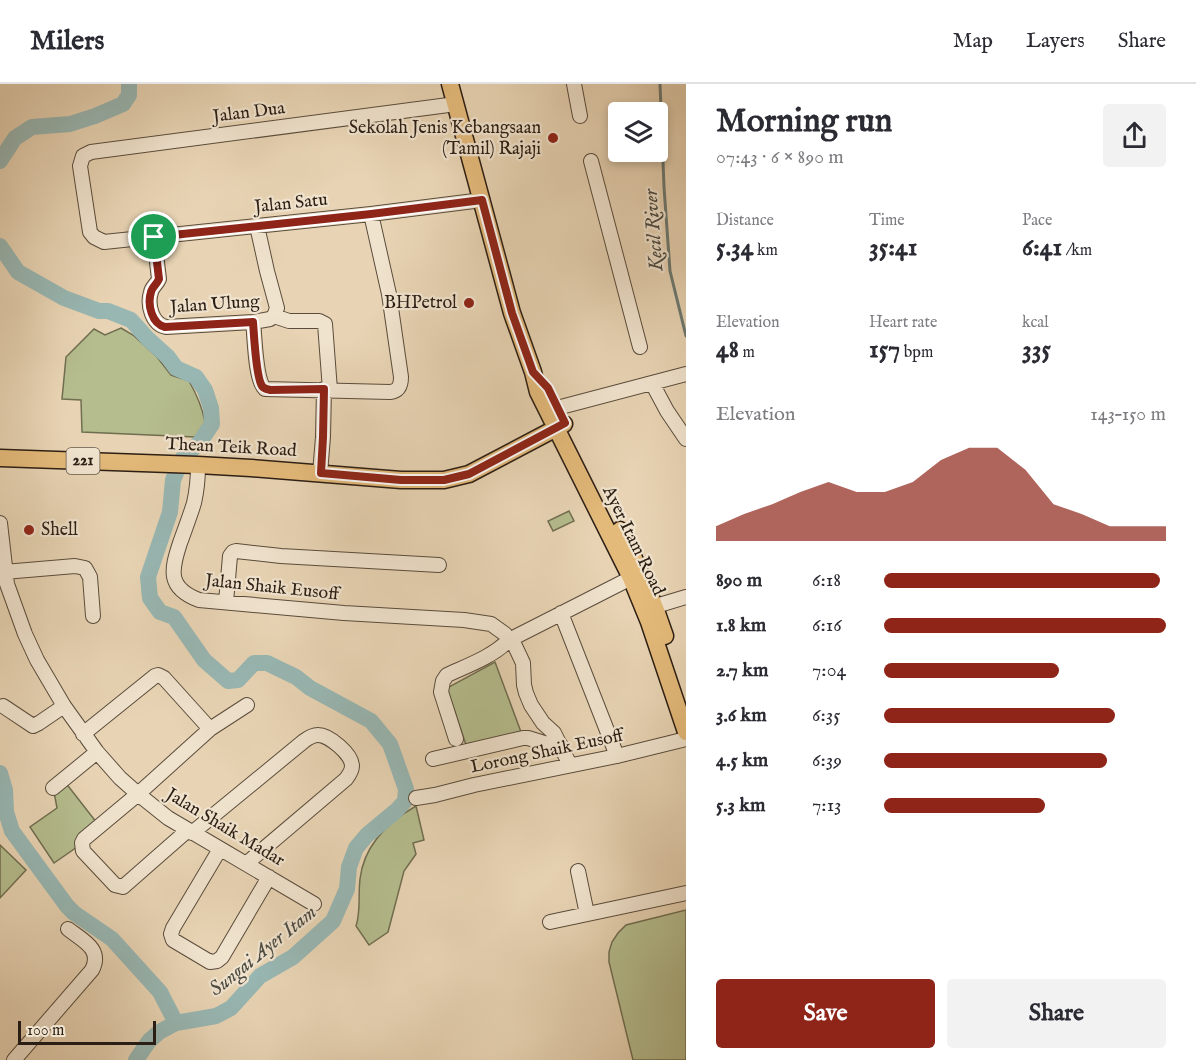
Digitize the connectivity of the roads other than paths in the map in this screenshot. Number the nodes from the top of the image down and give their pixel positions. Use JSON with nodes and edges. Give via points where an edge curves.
{"nodes":[{"id":1,"x":450,"y":84,"type":"edge"},
{"id":2,"x":574,"y":84,"type":"edge"},
{"id":3,"x":456,"y":104,"type":"junction"},
{"id":4,"x":580,"y":116,"type":"dead end"},
{"id":5,"x":591,"y":161,"type":"dead end"},
{"id":6,"x":482,"y":200,"type":"junction"},
{"id":7,"x":371,"y":214,"type":"junction"},
{"id":8,"x":257,"y":226,"type":"junction"},
{"id":9,"x":154,"y":237,"type":"junction"},
{"id":10,"x":104,"y":242,"type":"joint"},
{"id":11,"x":274,"y":316,"type":"junction"},
{"id":12,"x":253,"y":322,"type":"junction"},
{"id":13,"x":640,"y":347,"type":"dead end"},
{"id":14,"x":533,"y":372,"type":"junction"},
{"id":15,"x":686,"y":374,"type":"edge"},
{"id":16,"x":652,"y":383,"type":"junction"},
{"id":17,"x":327,"y":390,"type":"junction"},
{"id":18,"x":557,"y":408,"type":"junction"},
{"id":19,"x":560,"y":426,"type":"junction"},
{"id":20,"x":686,"y":439,"type":"edge"},
{"id":21,"x":0,"y":458,"type":"edge"},
{"id":22,"x":195,"y":465,"type":"junction"},
{"id":23,"x":321,"y":473,"type":"junction"},
{"id":24,"x":0,"y":524,"type":"edge"},
{"id":25,"x":439,"y":565,"type":"dead end"},
{"id":26,"x":4,"y":572,"type":"junction"},
{"id":27,"x":631,"y":578,"type":"junction"},
{"id":28,"x":686,"y":597,"type":"edge"},
{"id":29,"x":226,"y":602,"type":"junction"},
{"id":30,"x":650,"y":607,"type":"junction"},
{"id":31,"x":561,"y":613,"type":"junction"},
{"id":32,"x":93,"y":616,"type":"dead end"},
{"id":33,"x":509,"y":640,"type":"junction"},
{"id":34,"x":686,"y":699,"type":"edge"},
{"id":35,"x":247,"y":705,"type":"dead end"},
{"id":36,"x":3,"y":706,"type":"dead end"},
{"id":37,"x":64,"y":706,"type":"junction"},
{"id":38,"x":210,"y":729,"type":"junction"},
{"id":39,"x":686,"y":732,"type":"edge"},
{"id":40,"x":83,"y":734,"type":"junction"},
{"id":41,"x":456,"y":739,"type":"dead end"},
{"id":42,"x":686,"y":739,"type":"edge"},
{"id":43,"x":560,"y":744,"type":"junction"},
{"id":44,"x":97,"y":752,"type":"junction"},
{"id":45,"x":616,"y":756,"type":"junction"},
{"id":46,"x":433,"y":759,"type":"dead end"},
{"id":47,"x":570,"y":765,"type":"junction"},
{"id":48,"x":53,"y":788,"type":"dead end"},
{"id":49,"x":138,"y":794,"type":"junction"},
{"id":50,"x":416,"y":798,"type":"dead end"},
{"id":51,"x":190,"y":832,"type":"junction"},
{"id":52,"x":220,"y":849,"type":"junction"},
{"id":53,"x":247,"y":863,"type":"junction"},
{"id":54,"x":578,"y":871,"type":"dead end"},
{"id":55,"x":269,"y":877,"type":"junction"},
{"id":56,"x":686,"y":893,"type":"edge"},
{"id":57,"x":314,"y":904,"type":"dead end"},
{"id":58,"x":587,"y":914,"type":"junction"},
{"id":59,"x":550,"y":922,"type":"dead end"},
{"id":60,"x":68,"y":929,"type":"dead end"},
{"id":61,"x":14,"y":1060,"type":"edge"}],
"edges":[{"from":1,"to":3,"type":"main road","name":"Ayer Itam Road"},
{"from":2,"to":4,"type":"street"},
{"from":3,"to":6,"type":"main road","name":"Ayer Itam Road"},
{"from":3,"to":10,"type":"street","name":"Jalan Dua","via":[[91,152],[83,156],[80,166],[90,232]]},
{"from":5,"to":13,"type":"street"},
{"from":6,"to":7,"type":"street","name":"Jalan Satu"},
{"from":6,"to":14,"type":"main road","name":"Ayer Itam Road","via":[[512,313]]},
{"from":7,"to":8,"type":"street","name":"Jalan Satu"},
{"from":7,"to":17,"type":"street","via":[[389,294],[400,386],[394,392]]},
{"from":8,"to":9,"type":"street","name":"Jalan Satu"},
{"from":8,"to":11,"type":"street","name":"Jalan Ulung","via":[[278,308]]},
{"from":9,"to":10,"type":"street","name":"Jalan Satu"},
{"from":9,"to":12,"type":"street","name":"Jalan Ulung","via":[[159,279],[150,299],[152,315],[160,326]]},
{"from":11,"to":12,"type":"street","name":"Jalan Ulung"},
{"from":11,"to":17,"type":"street","via":[[324,324]]},
{"from":12,"to":17,"type":"street","via":[[261,386],[270,390]]},
{"from":14,"to":18,"type":"main road","name":"Ayer Itam Road","via":[[548,388]]},
{"from":14,"to":19,"type":"main road","name":"Ayer Itam Road","via":[[538,392]]},
{"from":15,"to":16,"type":"street"},
{"from":16,"to":18,"type":"street"},
{"from":16,"to":20,"type":"street"},
{"from":17,"to":23,"type":"street"},
{"from":18,"to":19,"type":"main road","name":"Ayer Itam Road"},
{"from":19,"to":23,"type":"main road","name":"Thean Teik Road","number":"221","via":[[469,474],[444,480]]},
{"from":19,"to":27,"type":"main road","name":"Ayer Itam Road"},
{"from":19,"to":30,"type":"main road","name":"Ayer Itam Road","via":[[636,562]]},
{"from":21,"to":22,"type":"main road","name":"Thean Teik Road","number":"221"},
{"from":22,"to":23,"type":"main road","name":"Thean Teik Road","number":"221"},
{"from":22,"to":29,"type":"street","name":"Jalan Shaik Eusoff","via":[[198,482],[174,562],[174,578],[189,596]]},
{"from":24,"to":26,"type":"street","name":"Jalan Shaik Madar"},
{"from":25,"to":29,"type":"street","via":[[233,552]]},
{"from":26,"to":32,"type":"street","via":[[85,568],[90,577]]},
{"from":26,"to":37,"type":"street","name":"Jalan Shaik Madar","via":[[25,634]]},
{"from":27,"to":30,"type":"main road","name":"Ayer Itam Road"},
{"from":27,"to":31,"type":"street"},
{"from":28,"to":30,"type":"street"},
{"from":29,"to":33,"type":"street","name":"Jalan Shaik Eusoff","via":[[464,620],[491,624]]},
{"from":30,"to":34,"type":"main road","name":"Ayer Itam Road"},
{"from":30,"to":39,"type":"main road","name":"Ayer Itam Road"},
{"from":31,"to":33,"type":"street"},
{"from":31,"to":45,"type":"street"},
{"from":33,"to":41,"type":"street","via":[[502,648],[447,675],[443,681],[441,692]]},
{"from":33,"to":43,"type":"street","via":[[524,663],[531,705]]},
{"from":35,"to":38,"type":"street"},
{"from":36,"to":37,"type":"street","via":[[33,726]]},
{"from":37,"to":40,"type":"street","name":"Jalan Shaik Madar"},
{"from":38,"to":40,"type":"street","via":[[158,675]]},
{"from":38,"to":49,"type":"street"},
{"from":40,"to":44,"type":"street","name":"Jalan Shaik Madar"},
{"from":42,"to":45,"type":"street","name":"Lorong Shaik Eusoff"},
{"from":43,"to":46,"type":"street","via":[[523,738]]},
{"from":43,"to":47,"type":"street"},
{"from":44,"to":48,"type":"street"},
{"from":44,"to":49,"type":"street","name":"Jalan Shaik Madar"},
{"from":45,"to":47,"type":"street","name":"Lorong Shaik Eusoff"},
{"from":47,"to":50,"type":"street","name":"Lorong Shaik Eusoff"},
{"from":49,"to":51,"type":"street","name":"Jalan Shaik Madar"},
{"from":49,"to":51,"type":"street","via":[[82,843],[83,851],[115,885],[127,885]]},
{"from":51,"to":52,"type":"street","name":"Jalan Shaik Madar"},
{"from":51,"to":53,"type":"street","via":[[312,736],[328,738],[341,747],[351,763],[346,779]]},
{"from":52,"to":53,"type":"street","name":"Jalan Shaik Madar"},
{"from":52,"to":55,"type":"street","via":[[171,934],[173,940],[210,962],[222,957]]},
{"from":53,"to":55,"type":"street","name":"Jalan Shaik Madar"},
{"from":54,"to":58,"type":"street"},
{"from":55,"to":57,"type":"street","name":"Jalan Shaik Madar"},
{"from":56,"to":58,"type":"street"},
{"from":58,"to":59,"type":"street"},
{"from":60,"to":61,"type":"street","via":[[92,948],[96,963]]}]}
